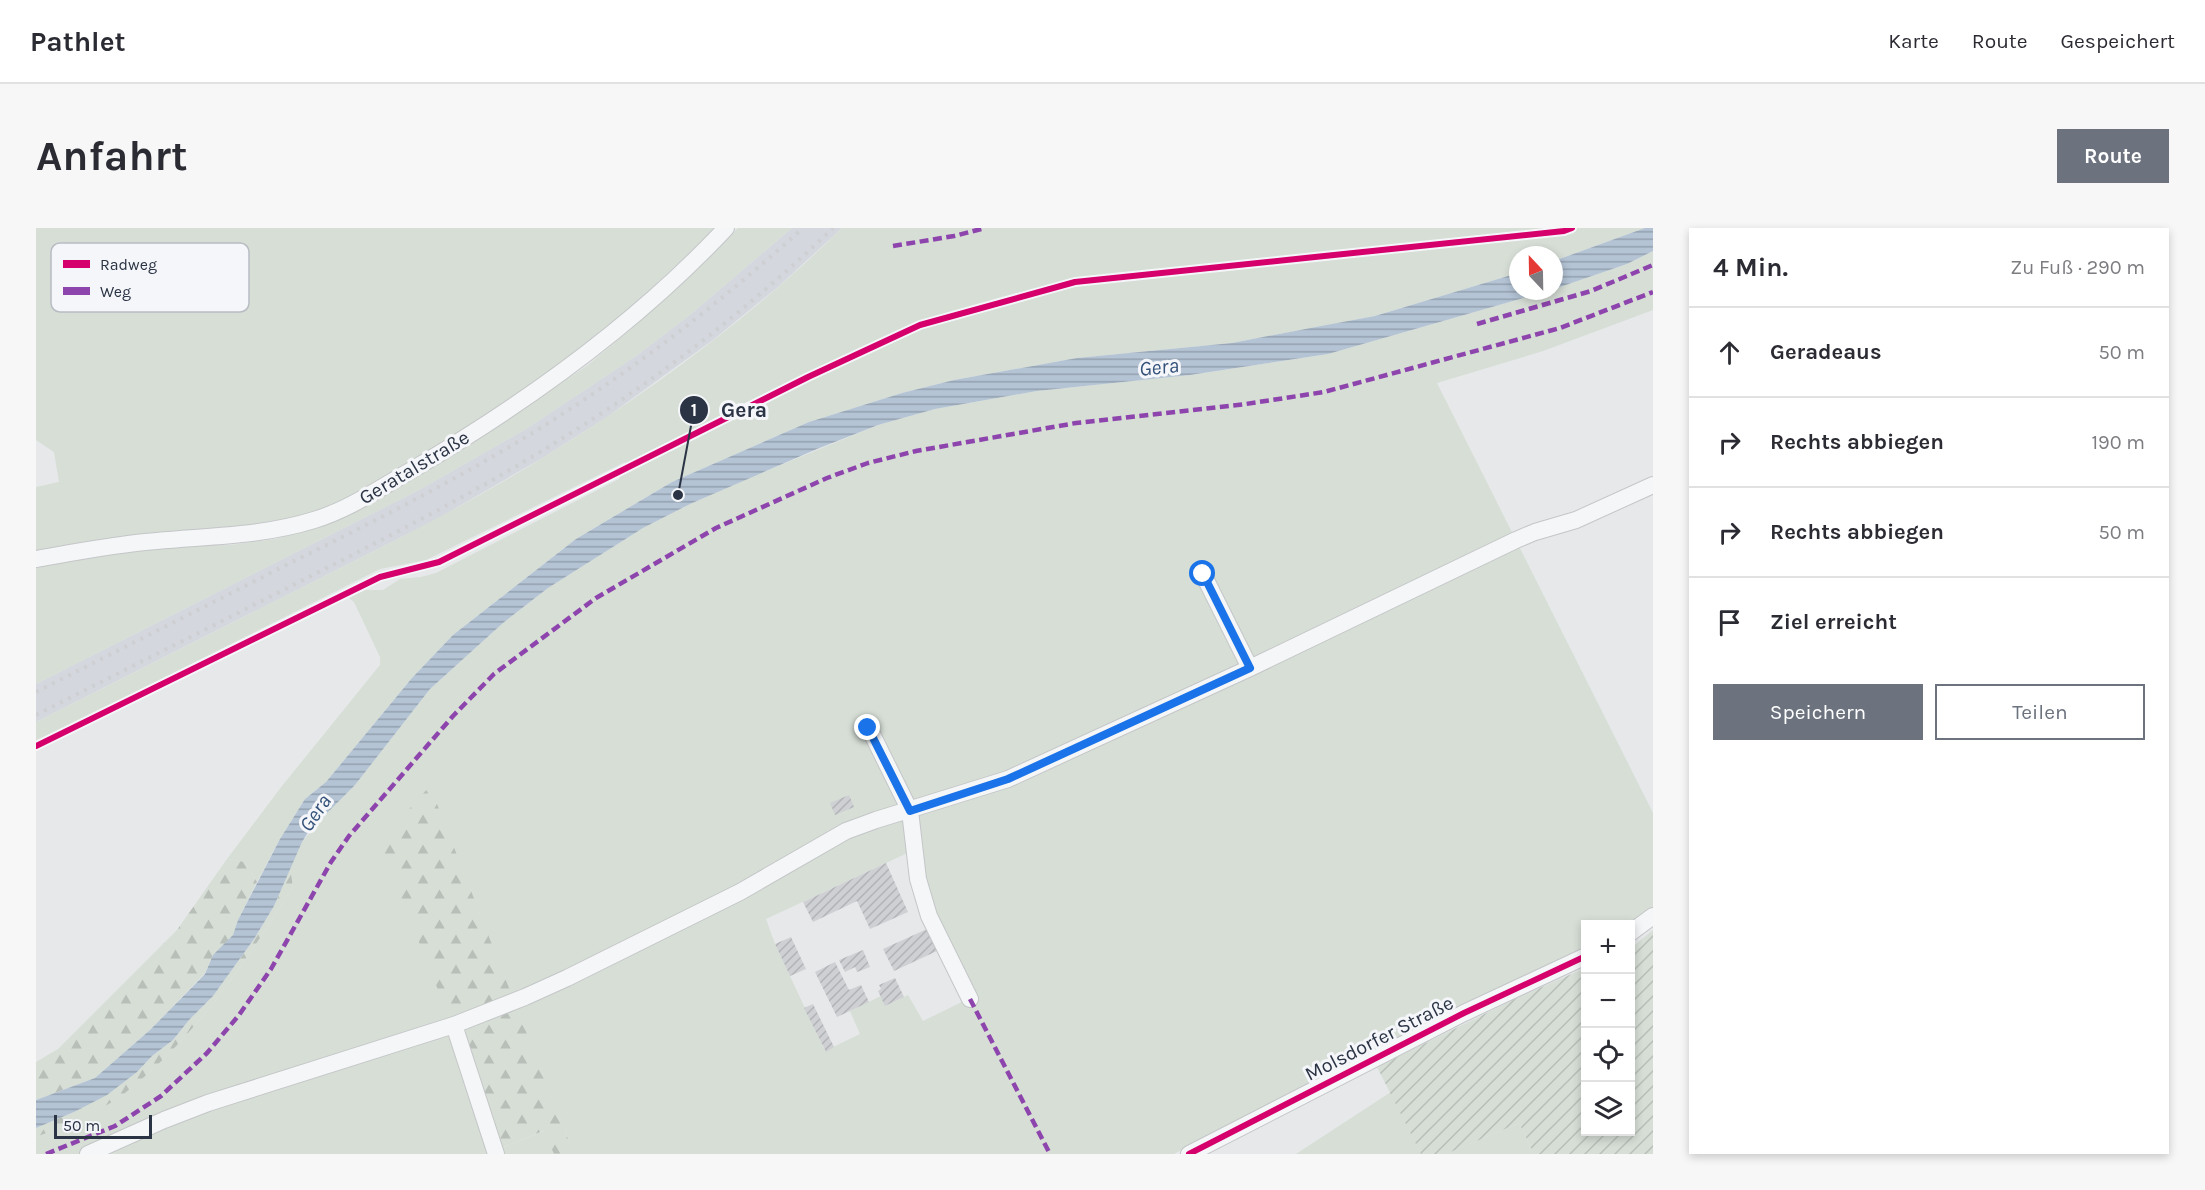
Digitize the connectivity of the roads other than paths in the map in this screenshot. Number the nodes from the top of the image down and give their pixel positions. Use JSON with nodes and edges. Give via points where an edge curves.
{"nodes":[{"id":1,"x":726,"y":228,"type":"edge"},
{"id":2,"x":1653,"y":485,"type":"edge"},
{"id":3,"x":36,"y":559,"type":"edge"},
{"id":4,"x":1203,"y":574,"type":"dead end"},
{"id":5,"x":1250,"y":668,"type":"junction"},
{"id":6,"x":868,"y":728,"type":"dead end"},
{"id":7,"x":910,"y":811,"type":"junction"},
{"id":8,"x":1653,"y":916,"type":"edge"},
{"id":9,"x":1635,"y":929,"type":"edge"},
{"id":10,"x":1581,"y":958,"type":"edge"},
{"id":11,"x":970,"y":999,"type":"dead end"},
{"id":12,"x":454,"y":1025,"type":"junction"},
{"id":13,"x":120,"y":1148,"type":"edge"},
{"id":14,"x":88,"y":1154,"type":"edge"},
{"id":15,"x":496,"y":1154,"type":"edge"},
{"id":16,"x":1189,"y":1154,"type":"edge"}],
"edges":[{"from":1,"to":3,"type":"street","name":"Geratalstraße","via":[[631,316],[548,381],[496,418],[359,500],[316,520],[271,531],[119,545]]},
{"from":2,"to":5,"type":"street","via":[[1576,520],[1526,536]]},
{"from":4,"to":5,"type":"street"},
{"from":5,"to":7,"type":"street","via":[[1008,779]]},
{"from":6,"to":7,"type":"street"},
{"from":7,"to":11,"type":"street","via":[[918,879],[929,916]]},
{"from":7,"to":12,"type":"street","via":[[846,831],[740,892],[567,978]]},
{"from":8,"to":9,"type":"street"},
{"from":10,"to":16,"type":"street","name":"Molsdorfer Straße","via":[[1464,1013]]},
{"from":12,"to":13,"type":"street","via":[[208,1103],[164,1120]]},
{"from":12,"to":15,"type":"street"},
{"from":13,"to":14,"type":"street"}]}
